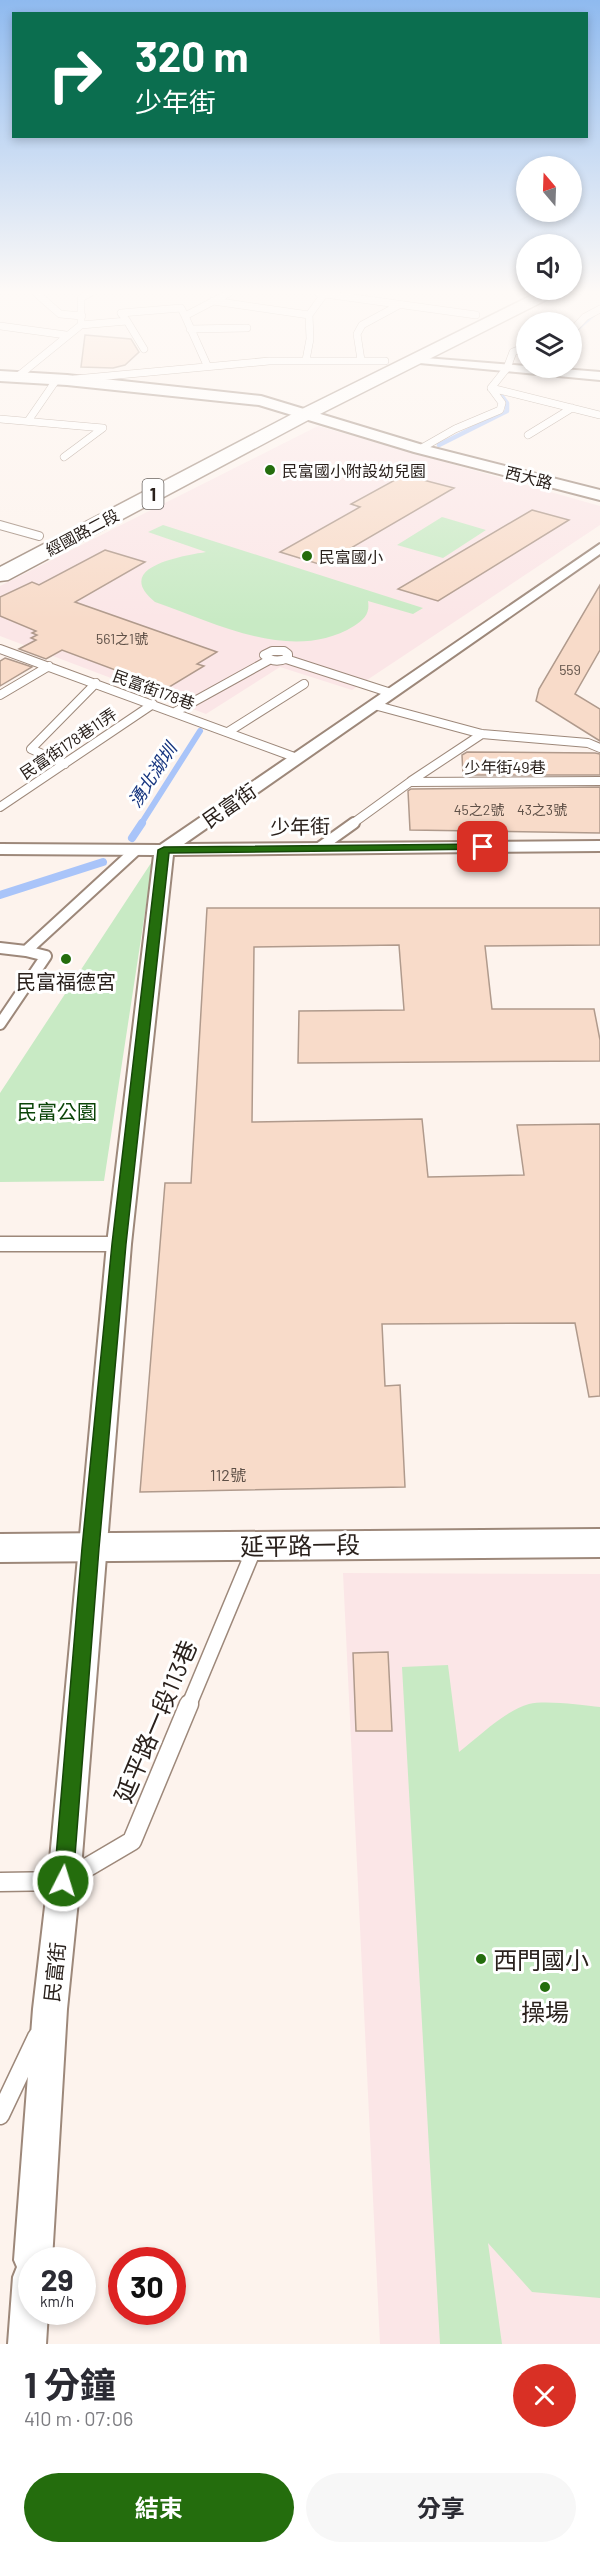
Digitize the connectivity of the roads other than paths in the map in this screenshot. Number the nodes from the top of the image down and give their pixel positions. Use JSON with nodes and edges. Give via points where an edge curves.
{"nodes":[{"id":1,"x":43,"y":402,"type":"edge"},
{"id":2,"x":266,"y":402,"type":"edge"},
{"id":3,"x":312,"y":402,"type":"edge"},
{"id":4,"x":317,"y":402,"type":"edge"},
{"id":5,"x":502,"y":402,"type":"edge"},
{"id":6,"x":549,"y":402,"type":"edge"},
{"id":7,"x":572,"y":408,"type":"junction"},
{"id":8,"x":297,"y":411,"type":"junction"},
{"id":9,"x":600,"y":415,"type":"edge"},
{"id":10,"x":0,"y":419,"type":"edge"},
{"id":11,"x":28,"y":421,"type":"junction"},
{"id":12,"x":528,"y":435,"type":"dead end"},
{"id":13,"x":420,"y":449,"type":"junction"},
{"id":14,"x":64,"y":457,"type":"dead end"},
{"id":15,"x":600,"y":495,"type":"edge"},
{"id":16,"x":0,"y":525,"type":"edge"},
{"id":17,"x":39,"y":536,"type":"junction"},
{"id":18,"x":600,"y":548,"type":"edge"},
{"id":19,"x":0,"y":556,"type":"edge"},
{"id":20,"x":0,"y":574,"type":"edge"},
{"id":21,"x":0,"y":649,"type":"edge"},
{"id":22,"x":49,"y":666,"type":"junction"},
{"id":23,"x":96,"y":683,"type":"junction"},
{"id":24,"x":304,"y":684,"type":"dead end"},
{"id":25,"x":391,"y":693,"type":"junction"},
{"id":26,"x":0,"y":695,"type":"edge"},
{"id":27,"x":153,"y":704,"type":"junction"},
{"id":28,"x":374,"y":705,"type":"junction"},
{"id":29,"x":175,"y":712,"type":"junction"},
{"id":30,"x":228,"y":732,"type":"junction"},
{"id":31,"x":482,"y":734,"type":"junction"},
{"id":32,"x":600,"y":748,"type":"edge"},
{"id":33,"x":297,"y":758,"type":"junction"},
{"id":34,"x":65,"y":764,"type":"junction"},
{"id":35,"x":478,"y":768,"type":"dead end"},
{"id":36,"x":501,"y":768,"type":"dead end"},
{"id":37,"x":526,"y":768,"type":"dead end"},
{"id":38,"x":550,"y":768,"type":"dead end"},
{"id":39,"x":573,"y":769,"type":"dead end"},
{"id":40,"x":596,"y":769,"type":"dead end"},
{"id":41,"x":525,"y":781,"type":"junction"},
{"id":42,"x":551,"y":781,"type":"junction"},
{"id":43,"x":574,"y":781,"type":"junction"},
{"id":44,"x":600,"y":781,"type":"edge"},
{"id":45,"x":410,"y":782,"type":"junction"},
{"id":46,"x":476,"y":782,"type":"junction"},
{"id":47,"x":500,"y":782,"type":"junction"},
{"id":48,"x":0,"y":807,"type":"edge"},
{"id":49,"x":600,"y":846,"type":"edge"},
{"id":50,"x":320,"y":848,"type":"junction"},
{"id":51,"x":0,"y":849,"type":"edge"},
{"id":52,"x":136,"y":850,"type":"junction"},
{"id":53,"x":164,"y":850,"type":"junction"},
{"id":54,"x":0,"y":948,"type":"edge"},
{"id":55,"x":26,"y":951,"type":"junction"},
{"id":56,"x":0,"y":1024,"type":"edge"},
{"id":57,"x":0,"y":1244,"type":"edge"},
{"id":58,"x":119,"y":1244,"type":"junction"},
{"id":59,"x":600,"y":1543,"type":"edge"},
{"id":60,"x":255,"y":1547,"type":"junction"},
{"id":61,"x":0,"y":1548,"type":"edge"},
{"id":62,"x":91,"y":1548,"type":"junction"},
{"id":63,"x":63,"y":1881,"type":"junction"},
{"id":64,"x":0,"y":1882,"type":"edge"},
{"id":65,"x":50,"y":2009,"type":"junction"},
{"id":66,"x":0,"y":2115,"type":"edge"},
{"id":67,"x":34,"y":2247,"type":"edge"},
{"id":68,"x":28,"y":2325,"type":"edge"},
{"id":69,"x":27,"y":2344,"type":"edge"}],
"edges":[{"from":1,"to":11,"type":"lane"},
{"from":2,"to":8,"type":"street","name":"西大路"},
{"from":3,"to":8,"type":"main road","name":"經國路二段","number":"1"},
{"from":4,"to":8,"type":"main road","name":"經國路二段","number":"1"},
{"from":5,"to":13,"type":"lane","via":[[500,410]]},
{"from":6,"to":7,"type":"lane"},
{"from":7,"to":9,"type":"lane"},
{"from":7,"to":12,"type":"lane"},
{"from":8,"to":13,"type":"street","name":"西大路"},
{"from":8,"to":17,"type":"main road","name":"經國路二段","number":"1"},
{"from":8,"to":20,"type":"main road","name":"經國路二段","number":"1"},
{"from":10,"to":11,"type":"lane"},
{"from":11,"to":14,"type":"lane","via":[[104,428]]},
{"from":13,"to":15,"type":"street","name":"西大路"},
{"from":16,"to":17,"type":"lane"},
{"from":17,"to":19,"type":"main road","name":"經國路二段","number":"1"},
{"from":18,"to":25,"type":"street","name":"民富街"},
{"from":21,"to":22,"type":"lane","name":"民富街178巷"},
{"from":22,"to":23,"type":"lane","name":"民富街178巷"},
{"from":22,"to":26,"type":"lane"},
{"from":23,"to":27,"type":"lane","name":"民富街178巷"},
{"from":23,"to":34,"type":"lane","via":[[31,749]]},
{"from":24,"to":30,"type":"lane"},
{"from":25,"to":28,"type":"street","name":"民富街"},
{"from":25,"to":29,"type":"lane","via":[[286,659],[269,660]]},
{"from":27,"to":29,"type":"lane","name":"民富街178巷"},
{"from":27,"to":34,"type":"lane","name":"民富街178巷11弄"},
{"from":28,"to":31,"type":"lane"},
{"from":28,"to":33,"type":"street","name":"民富街"},
{"from":29,"to":30,"type":"lane","name":"民富街178巷"},
{"from":30,"to":33,"type":"lane","name":"民富街178巷"},
{"from":31,"to":32,"type":"lane","via":[[588,743]]},
{"from":31,"to":45,"type":"lane","name":"少年街49巷"},
{"from":33,"to":53,"type":"street","name":"民富街"},
{"from":34,"to":48,"type":"lane","name":"民富街178巷11弄"},
{"from":35,"to":46,"type":"lane"},
{"from":36,"to":47,"type":"lane"},
{"from":37,"to":41,"type":"lane"},
{"from":38,"to":42,"type":"lane"},
{"from":39,"to":43,"type":"lane"},
{"from":40,"to":44,"type":"lane"},
{"from":41,"to":42,"type":"lane","name":"少年街49巷"},
{"from":41,"to":47,"type":"lane","name":"少年街49巷"},
{"from":42,"to":43,"type":"lane","name":"少年街49巷"},
{"from":43,"to":44,"type":"lane","name":"少年街49巷"},
{"from":45,"to":46,"type":"lane","name":"少年街49巷"},
{"from":45,"to":50,"type":"lane","name":"少年街49巷"},
{"from":46,"to":47,"type":"lane","name":"少年街49巷"},
{"from":49,"to":50,"type":"street","name":"少年街"},
{"from":50,"to":53,"type":"street","name":"少年街"},
{"from":51,"to":52,"type":"street","name":"少年街"},
{"from":52,"to":53,"type":"street","name":"少年街"},
{"from":52,"to":55,"type":"lane"},
{"from":53,"to":58,"type":"street","name":"民富街"},
{"from":54,"to":55,"type":"lane"},
{"from":55,"to":56,"type":"lane","via":[[46,956]]},
{"from":57,"to":58,"type":"lane"},
{"from":58,"to":62,"type":"street","name":"民富街"},
{"from":59,"to":60,"type":"street","name":"延平路一段"},
{"from":60,"to":62,"type":"street","name":"延平路一段"},
{"from":60,"to":63,"type":"lane","name":"延平路一段113巷","via":[[132,1841]]},
{"from":61,"to":62,"type":"street","name":"延平路一段"},
{"from":62,"to":63,"type":"street","name":"民富街"},
{"from":63,"to":64,"type":"lane"},
{"from":63,"to":65,"type":"street","name":"民富街"},
{"from":65,"to":66,"type":"lane"},
{"from":65,"to":67,"type":"street","name":"民富街"},
{"from":68,"to":69,"type":"street"}]}
